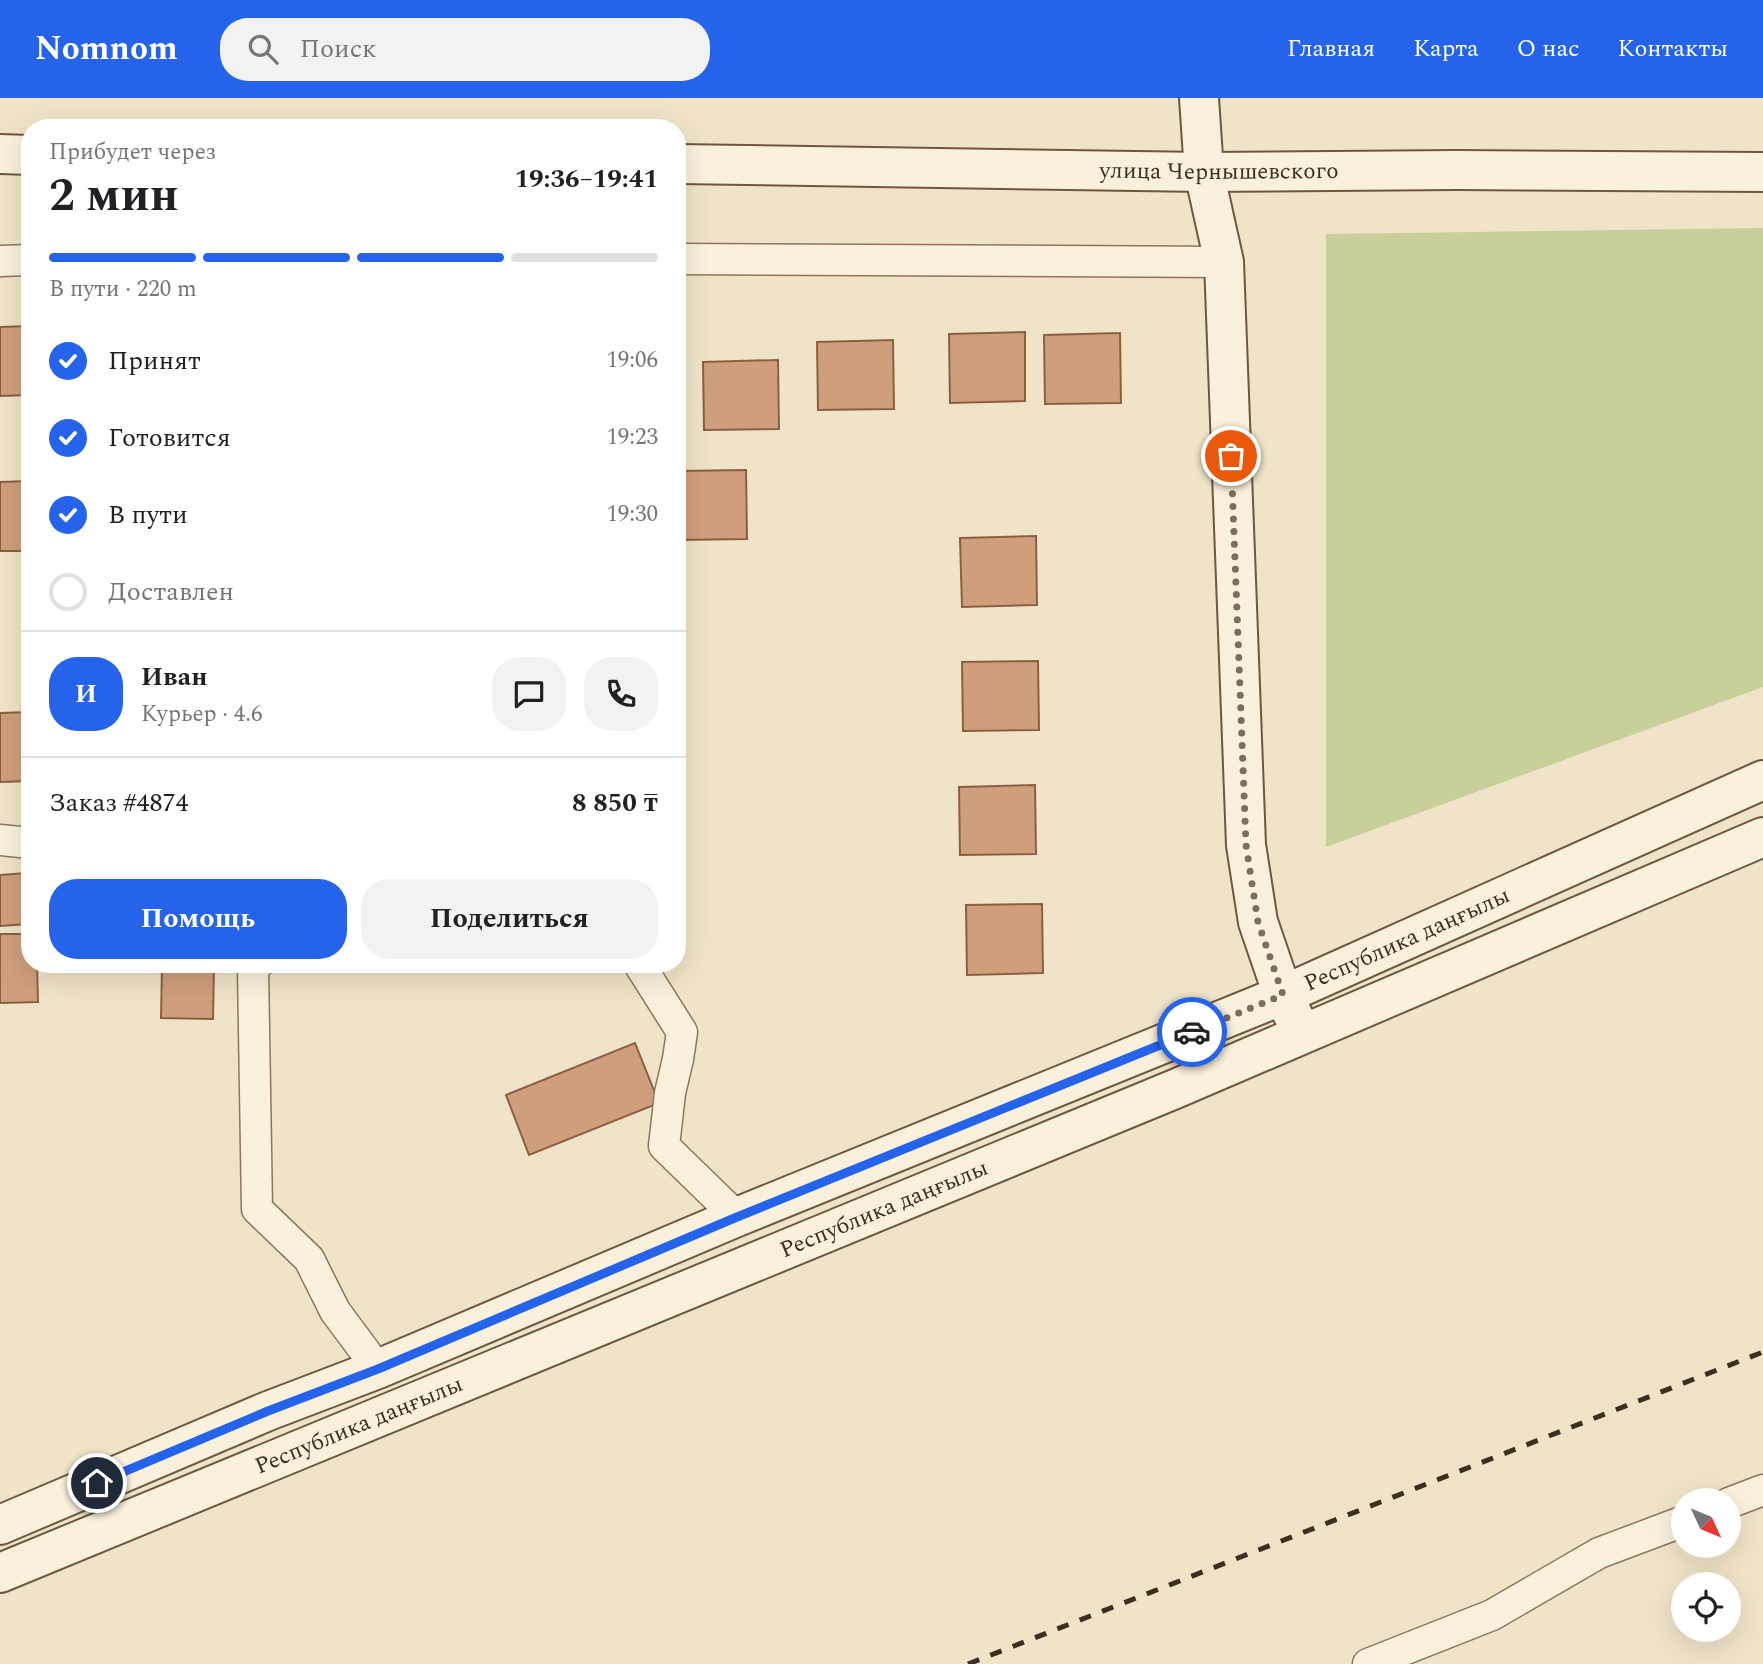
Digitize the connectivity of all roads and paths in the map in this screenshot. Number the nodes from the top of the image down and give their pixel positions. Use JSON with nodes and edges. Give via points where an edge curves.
{"nodes":[{"id":1,"x":1199,"y":98,"type":"edge"},
{"id":2,"x":0,"y":154,"type":"edge"},
{"id":3,"x":21,"y":155,"type":"edge"},
{"id":4,"x":686,"y":164,"type":"edge"},
{"id":5,"x":1203,"y":172,"type":"junction"},
{"id":6,"x":1763,"y":172,"type":"edge"},
{"id":7,"x":686,"y":259,"type":"edge"},
{"id":8,"x":0,"y":261,"type":"edge"},
{"id":9,"x":21,"y":261,"type":"edge"},
{"id":10,"x":1224,"y":262,"type":"junction"},
{"id":11,"x":1763,"y":780,"type":"edge"},
{"id":12,"x":1763,"y":837,"type":"edge"},
{"id":13,"x":0,"y":840,"type":"edge"},
{"id":14,"x":21,"y":842,"type":"edge"},
{"id":15,"x":253,"y":973,"type":"edge"},
{"id":16,"x":645,"y":973,"type":"edge"},
{"id":17,"x":1283,"y":995,"type":"junction"},
{"id":18,"x":1303,"y":1035,"type":"junction"},
{"id":19,"x":737,"y":1217,"type":"junction"},
{"id":20,"x":378,"y":1369,"type":"junction"},
{"id":21,"x":1763,"y":1490,"type":"edge"},
{"id":22,"x":1741,"y":1498,"type":"edge"},
{"id":23,"x":0,"y":1525,"type":"edge"},
{"id":24,"x":1671,"y":1526,"type":"edge"},
{"id":25,"x":0,"y":1573,"type":"edge"},
{"id":26,"x":1368,"y":1664,"type":"edge"}],
"edges":[{"from":1,"to":5,"type":"main road"},
{"from":2,"to":3,"type":"main road"},
{"from":4,"to":5,"type":"main road","name":"улица Чернышевского"},
{"from":5,"to":6,"type":"main road","name":"улица Чернышевского"},
{"from":5,"to":10,"type":"main road"},
{"from":7,"to":10,"type":"street"},
{"from":8,"to":9,"type":"street"},
{"from":10,"to":17,"type":"main road","via":[[1246,845],[1258,922]]},
{"from":11,"to":17,"type":"main road","name":"Республика даңғылы"},
{"from":12,"to":18,"type":"main road","name":"Республика даңғылы"},
{"from":13,"to":14,"type":"street"},
{"from":15,"to":20,"type":"street","via":[[257,1209],[309,1258],[335,1311]]},
{"from":16,"to":19,"type":"street","via":[[682,1032],[664,1146]]},
{"from":17,"to":18,"type":"main road"},
{"from":17,"to":19,"type":"main road","name":"Республика даңғылы"},
{"from":18,"to":25,"type":"main road","name":"Республика даңғылы"},
{"from":19,"to":20,"type":"main road","name":"Республика даңғылы"},
{"from":20,"to":23,"type":"main road","name":"Республика даңғылы"},
{"from":21,"to":22,"type":"street"},
{"from":24,"to":26,"type":"street","via":[[1599,1553],[1492,1615]]}]}
